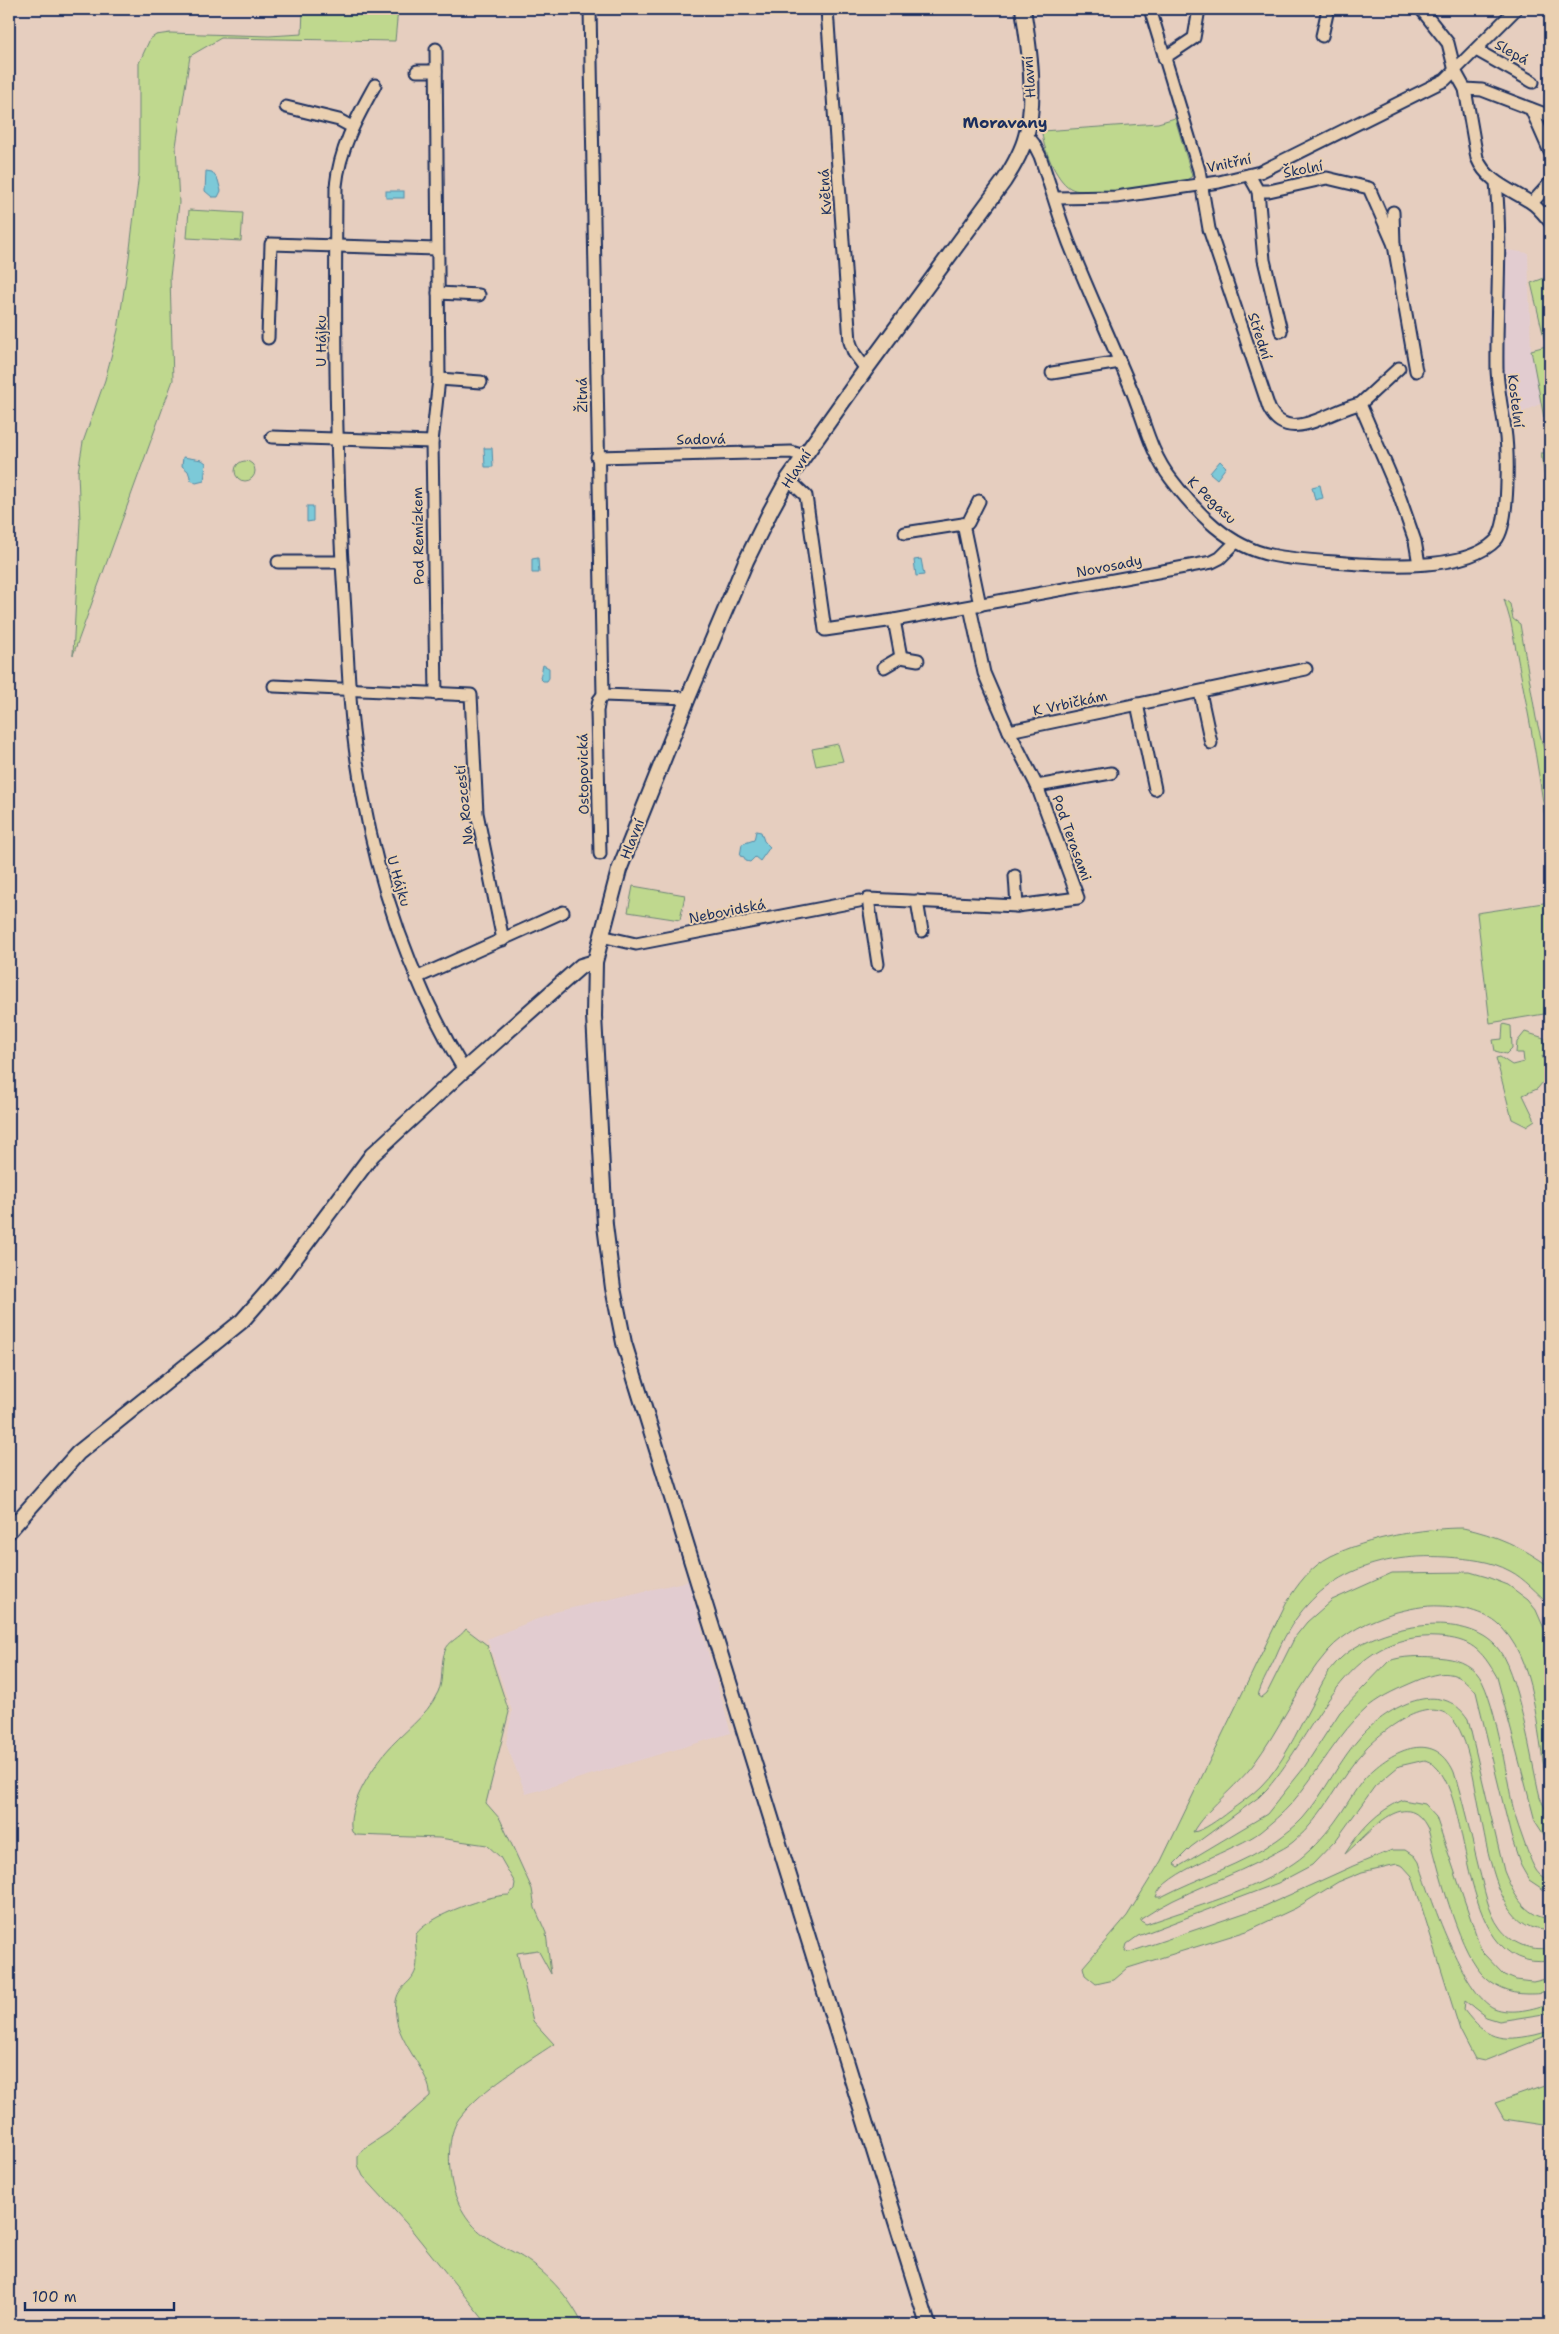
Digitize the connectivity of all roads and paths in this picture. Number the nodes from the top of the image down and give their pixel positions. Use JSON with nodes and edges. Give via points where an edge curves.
{"nodes":[{"id":1,"x":590,"y":9,"type":"edge"},
{"id":2,"x":827,"y":9,"type":"edge"},
{"id":3,"x":1023,"y":9,"type":"edge"},
{"id":4,"x":1150,"y":9,"type":"edge"},
{"id":5,"x":1199,"y":9,"type":"edge"},
{"id":6,"x":1328,"y":9,"type":"edge"},
{"id":7,"x":1421,"y":9,"type":"edge"},
{"id":8,"x":1516,"y":9,"type":"edge"},
{"id":9,"x":1322,"y":36,"type":"dead end"},
{"id":10,"x":436,"y":50,"type":"dead end"},
{"id":11,"x":1476,"y":50,"type":"junction"},
{"id":12,"x":1164,"y":58,"type":"junction"},
{"id":13,"x":417,"y":71,"type":"dead end"},
{"id":14,"x":436,"y":71,"type":"junction"},
{"id":15,"x":1455,"y":71,"type":"junction"},
{"id":16,"x":1533,"y":82,"type":"dead end"},
{"id":17,"x":375,"y":84,"type":"dead end"},
{"id":18,"x":1465,"y":89,"type":"junction"},
{"id":19,"x":286,"y":107,"type":"dead end"},
{"id":20,"x":1531,"y":109,"type":"junction"},
{"id":21,"x":1550,"y":116,"type":"edge"},
{"id":22,"x":352,"y":127,"type":"junction"},
{"id":23,"x":1027,"y":135,"type":"junction"},
{"id":24,"x":1550,"y":152,"type":"edge"},
{"id":25,"x":1249,"y":175,"type":"junction"},
{"id":26,"x":1496,"y":182,"type":"junction"},
{"id":27,"x":1550,"y":183,"type":"edge"},
{"id":28,"x":1200,"y":185,"type":"junction"},
{"id":29,"x":1258,"y":192,"type":"junction"},
{"id":30,"x":1055,"y":198,"type":"junction"},
{"id":31,"x":1532,"y":203,"type":"junction"},
{"id":32,"x":1393,"y":212,"type":"dead end"},
{"id":33,"x":1550,"y":222,"type":"edge"},
{"id":34,"x":336,"y":245,"type":"junction"},
{"id":35,"x":1394,"y":245,"type":"junction"},
{"id":36,"x":437,"y":248,"type":"junction"},
{"id":37,"x":438,"y":293,"type":"junction"},
{"id":38,"x":480,"y":295,"type":"dead end"},
{"id":39,"x":1281,"y":331,"type":"dead end"},
{"id":40,"x":268,"y":338,"type":"dead end"},
{"id":41,"x":1120,"y":362,"type":"junction"},
{"id":42,"x":1399,"y":368,"type":"dead end"},
{"id":43,"x":866,"y":369,"type":"junction"},
{"id":44,"x":1416,"y":371,"type":"dead end"},
{"id":45,"x":1052,"y":374,"type":"dead end"},
{"id":46,"x":439,"y":379,"type":"junction"},
{"id":47,"x":481,"y":382,"type":"dead end"},
{"id":48,"x":1360,"y":404,"type":"junction"},
{"id":49,"x":272,"y":437,"type":"dead end"},
{"id":50,"x":336,"y":438,"type":"junction"},
{"id":51,"x":432,"y":442,"type":"junction"},
{"id":52,"x":597,"y":456,"type":"junction"},
{"id":53,"x":804,"y":456,"type":"junction"},
{"id":54,"x":788,"y":479,"type":"junction"},
{"id":55,"x":979,"y":502,"type":"dead end"},
{"id":56,"x":962,"y":524,"type":"junction"},
{"id":57,"x":905,"y":533,"type":"dead end"},
{"id":58,"x":1236,"y":542,"type":"junction"},
{"id":59,"x":278,"y":562,"type":"dead end"},
{"id":60,"x":342,"y":562,"type":"junction"},
{"id":61,"x":1420,"y":564,"type":"junction"},
{"id":62,"x":975,"y":606,"type":"junction"},
{"id":63,"x":894,"y":620,"type":"junction"},
{"id":64,"x":900,"y":656,"type":"junction"},
{"id":65,"x":918,"y":660,"type":"dead end"},
{"id":66,"x":884,"y":667,"type":"dead end"},
{"id":67,"x":1306,"y":669,"type":"dead end"},
{"id":68,"x":274,"y":686,"type":"dead end"},
{"id":69,"x":349,"y":688,"type":"junction"},
{"id":70,"x":1200,"y":692,"type":"junction"},
{"id":71,"x":436,"y":694,"type":"junction"},
{"id":72,"x":603,"y":696,"type":"junction"},
{"id":73,"x":688,"y":698,"type":"junction"},
{"id":74,"x":1137,"y":704,"type":"junction"},
{"id":75,"x":1009,"y":731,"type":"junction"},
{"id":76,"x":1211,"y":743,"type":"dead end"},
{"id":77,"x":1111,"y":773,"type":"dead end"},
{"id":78,"x":1037,"y":786,"type":"junction"},
{"id":79,"x":1155,"y":789,"type":"dead end"},
{"id":80,"x":600,"y":854,"type":"dead end"},
{"id":81,"x":1015,"y":876,"type":"dead end"},
{"id":82,"x":859,"y":901,"type":"dead end"},
{"id":83,"x":917,"y":901,"type":"junction"},
{"id":84,"x":1017,"y":906,"type":"junction"},
{"id":85,"x":563,"y":912,"type":"dead end"},
{"id":86,"x":922,"y":931,"type":"dead end"},
{"id":87,"x":601,"y":936,"type":"junction"},
{"id":88,"x":503,"y":940,"type":"junction"},
{"id":89,"x":595,"y":962,"type":"junction"},
{"id":90,"x":878,"y":964,"type":"dead end"},
{"id":91,"x":416,"y":978,"type":"junction"},
{"id":92,"x":464,"y":1070,"type":"junction"},
{"id":93,"x":9,"y":1530,"type":"edge"},
{"id":94,"x":928,"y":2325,"type":"edge"}],
"edges":[{"from":1,"to":52,"type":"street","name":"Žitná"},
{"from":2,"to":43,"type":"street","name":"Květná","via":[[850,342]]},
{"from":3,"to":23,"type":"street","name":"Hlavní","via":[[1031,94]]},
{"from":4,"to":12,"type":"street","name":"Střední"},
{"from":5,"to":12,"type":"street","via":[[1194,38]]},
{"from":6,"to":9,"type":"street"},
{"from":7,"to":15,"type":"street","via":[[1448,43]]},
{"from":8,"to":11,"type":"street","name":"Vnitřní"},
{"from":10,"to":14,"type":"street","name":"Pod Remízkem"},
{"from":11,"to":15,"type":"street","name":"Vnitřní"},
{"from":11,"to":16,"type":"street","name":"Slepá"},
{"from":12,"to":28,"type":"street","name":"Střední","via":[[1199,170]]},
{"from":13,"to":14,"type":"street"},
{"from":14,"to":36,"type":"street","name":"Pod Remízkem"},
{"from":15,"to":18,"type":"street"},
{"from":15,"to":25,"type":"street","name":"Vnitřní","via":[[1422,92]]},
{"from":17,"to":22,"type":"street","name":"U Hájku"},
{"from":18,"to":20,"type":"street","via":[[1482,90]]},
{"from":18,"to":26,"type":"street","via":[[1477,158],[1481,168]]},
{"from":19,"to":22,"type":"street","via":[[339,120]]},
{"from":20,"to":21,"type":"street"},
{"from":20,"to":24,"type":"street"},
{"from":22,"to":34,"type":"street","name":"U Hájku","via":[[338,170]]},
{"from":23,"to":30,"type":"street","via":[[1040,156]]},
{"from":23,"to":43,"type":"street","name":"Hlavní","via":[[1004,181]]},
{"from":25,"to":28,"type":"street","name":"Vnitřní"},
{"from":25,"to":29,"type":"street"},
{"from":26,"to":31,"type":"street"},
{"from":26,"to":61,"type":"street","name":"Kostelní","via":[[1500,218],[1497,370],[1507,444],[1504,521],[1495,541],[1475,553],[1452,561]]},
{"from":27,"to":31,"type":"street"},
{"from":28,"to":30,"type":"street","name":"Vnitřní","via":[[1116,197]]},
{"from":28,"to":48,"type":"street","name":"Střední","via":[[1209,229],[1257,378],[1272,414],[1286,426],[1301,425]]},
{"from":29,"to":35,"type":"street","name":"Školní","via":[[1326,178],[1369,188]]},
{"from":29,"to":39,"type":"street","name":"Střední","via":[[1264,260]]},
{"from":30,"to":41,"type":"street","name":"K Pegasu","via":[[1068,240]]},
{"from":31,"to":33,"type":"street"},
{"from":32,"to":35,"type":"street","name":"Školní"},
{"from":34,"to":36,"type":"street"},
{"from":34,"to":40,"type":"street","via":[[271,238]]},
{"from":34,"to":50,"type":"street","name":"U Hájku"},
{"from":35,"to":44,"type":"street","name":"Školní"},
{"from":36,"to":37,"type":"street","name":"Pod Remízkem"},
{"from":37,"to":38,"type":"street"},
{"from":37,"to":46,"type":"street","name":"Pod Remízkem"},
{"from":41,"to":45,"type":"street"},
{"from":41,"to":58,"type":"street","name":"K Pegasu","via":[[1150,443],[1164,470],[1196,509]]},
{"from":42,"to":48,"type":"street"},
{"from":43,"to":53,"type":"street","name":"Hlavní"},
{"from":46,"to":47,"type":"street"},
{"from":46,"to":51,"type":"street","name":"Pod Remízkem"},
{"from":48,"to":61,"type":"street","via":[[1399,495]]},
{"from":49,"to":50,"type":"street"},
{"from":50,"to":51,"type":"street"},
{"from":50,"to":60,"type":"street","name":"U Hájku"},
{"from":51,"to":71,"type":"street","name":"Pod Remízkem"},
{"from":52,"to":53,"type":"street","name":"Sadová","via":[[791,452]]},
{"from":52,"to":72,"type":"street","name":"Žitná"},
{"from":53,"to":54,"type":"street","name":"Hlavní"},
{"from":54,"to":63,"type":"street","name":"Novosady","via":[[806,496],[825,630]]},
{"from":54,"to":73,"type":"street","name":"Hlavní","via":[[746,561]]},
{"from":55,"to":56,"type":"street","via":[[968,523]]},
{"from":56,"to":57,"type":"street"},
{"from":56,"to":62,"type":"street"},
{"from":58,"to":61,"type":"street","name":"K Pegasu","via":[[1280,557],[1358,564]]},
{"from":58,"to":62,"type":"street","name":"Novosady","via":[[1212,562]]},
{"from":59,"to":60,"type":"street"},
{"from":60,"to":69,"type":"street","name":"U Hájku"},
{"from":62,"to":63,"type":"street","name":"Novosady"},
{"from":62,"to":75,"type":"street","via":[[984,673]]},
{"from":63,"to":64,"type":"street"},
{"from":64,"to":65,"type":"street"},
{"from":64,"to":66,"type":"street"},
{"from":67,"to":70,"type":"street","name":"K Vrbičkám"},
{"from":68,"to":69,"type":"street"},
{"from":69,"to":71,"type":"street"},
{"from":69,"to":91,"type":"street","name":"U Hájku","via":[[368,824],[394,918]]},
{"from":70,"to":74,"type":"street","name":"K Vrbičkám"},
{"from":70,"to":76,"type":"street"},
{"from":71,"to":88,"type":"street","name":"Na Rozcestí","via":[[471,694],[477,813]]},
{"from":72,"to":73,"type":"street"},
{"from":72,"to":80,"type":"street","name":"Ostopovická","via":[[597,711]]},
{"from":73,"to":87,"type":"street","name":"Hlavní","via":[[619,870]]},
{"from":74,"to":75,"type":"street","name":"K Vrbičkám"},
{"from":74,"to":79,"type":"street"},
{"from":75,"to":78,"type":"street"},
{"from":77,"to":78,"type":"street"},
{"from":78,"to":84,"type":"street","name":"Pod Terasami","via":[[1078,898]]},
{"from":81,"to":84,"type":"street"},
{"from":82,"to":87,"type":"street","name":"Nebovidská","via":[[636,944]]},
{"from":83,"to":84,"type":"street","name":"Pod Terasami"},
{"from":83,"to":86,"type":"street"},
{"from":83,"to":90,"type":"street","name":"Pod Terasami","via":[[868,899]]},
{"from":85,"to":88,"type":"street"},
{"from":87,"to":89,"type":"street","name":"Hlavní"},
{"from":88,"to":91,"type":"street"},
{"from":89,"to":92,"type":"street","via":[[581,966]]},
{"from":89,"to":94,"type":"street","name":"Hlavní","via":[[594,1016],[605,1225],[612,1288],[624,1343]]},
{"from":91,"to":92,"type":"street","name":"U Hájku"},
{"from":92,"to":93,"type":"street","via":[[372,1156],[284,1273],[242,1321],[78,1453]]}]}
